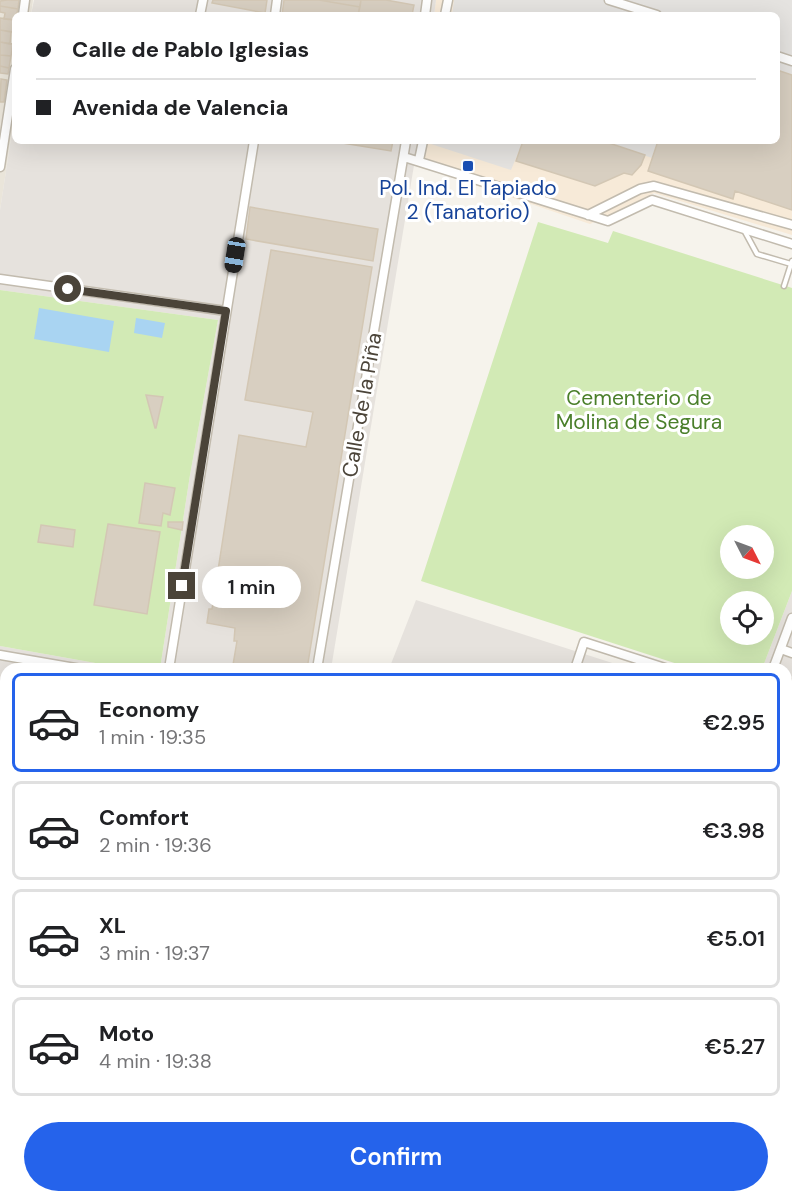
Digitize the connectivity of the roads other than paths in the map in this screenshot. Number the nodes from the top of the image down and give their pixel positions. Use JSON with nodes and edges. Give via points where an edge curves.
{"nodes":[{"id":1,"x":609,"y":0,"type":"edge"},
{"id":2,"x":647,"y":12,"type":"edge"},
{"id":3,"x":12,"y":80,"type":"edge"},
{"id":4,"x":4,"y":111,"type":"edge"},
{"id":5,"x":254,"y":144,"type":"edge"},
{"id":6,"x":406,"y":144,"type":"edge"},
{"id":7,"x":422,"y":144,"type":"edge"},
{"id":8,"x":404,"y":157,"type":"junction"},
{"id":9,"x":419,"y":160,"type":"junction"},
{"id":10,"x":0,"y":167,"type":"edge"},
{"id":11,"x":588,"y":215,"type":"junction"},
{"id":12,"x":792,"y":225,"type":"edge"},
{"id":13,"x":743,"y":230,"type":"junction"},
{"id":14,"x":792,"y":244,"type":"edge"},
{"id":15,"x":791,"y":263,"type":"edge"},
{"id":16,"x":0,"y":279,"type":"edge"},
{"id":17,"x":784,"y":286,"type":"dead end"},
{"id":18,"x":226,"y":311,"type":"junction"},
{"id":19,"x":792,"y":618,"type":"edge"},
{"id":20,"x":780,"y":649,"type":"junction"},
{"id":21,"x":792,"y":653,"type":"edge"},
{"id":22,"x":0,"y":655,"type":"edge"},
{"id":23,"x":22,"y":663,"type":"edge"},
{"id":24,"x":170,"y":663,"type":"edge"},
{"id":25,"x":318,"y":663,"type":"edge"},
{"id":26,"x":577,"y":663,"type":"edge"},
{"id":27,"x":649,"y":663,"type":"edge"},
{"id":28,"x":775,"y":663,"type":"edge"}],
"edges":[{"from":1,"to":2,"type":"street"},
{"from":3,"to":4,"type":"street"},
{"from":4,"to":10,"type":"street"},
{"from":5,"to":18,"type":"street"},
{"from":6,"to":8,"type":"street","name":"Calle de la Piña"},
{"from":7,"to":9,"type":"street"},
{"from":8,"to":9,"type":"street"},
{"from":8,"to":25,"type":"street","name":"Calle de la Piña"},
{"from":9,"to":11,"type":"street"},
{"from":11,"to":12,"type":"street","via":[[654,186]]},
{"from":11,"to":13,"type":"street","via":[[608,221],[652,200]]},
{"from":13,"to":14,"type":"street"},
{"from":13,"to":15,"type":"lane","via":[[757,254]]},
{"from":15,"to":17,"type":"lane"},
{"from":16,"to":18,"type":"street"},
{"from":18,"to":24,"type":"street"},
{"from":19,"to":20,"type":"street"},
{"from":20,"to":21,"type":"street"},
{"from":20,"to":28,"type":"street"},
{"from":22,"to":23,"type":"street"},
{"from":26,"to":27,"type":"street","via":[[584,642]]}]}
